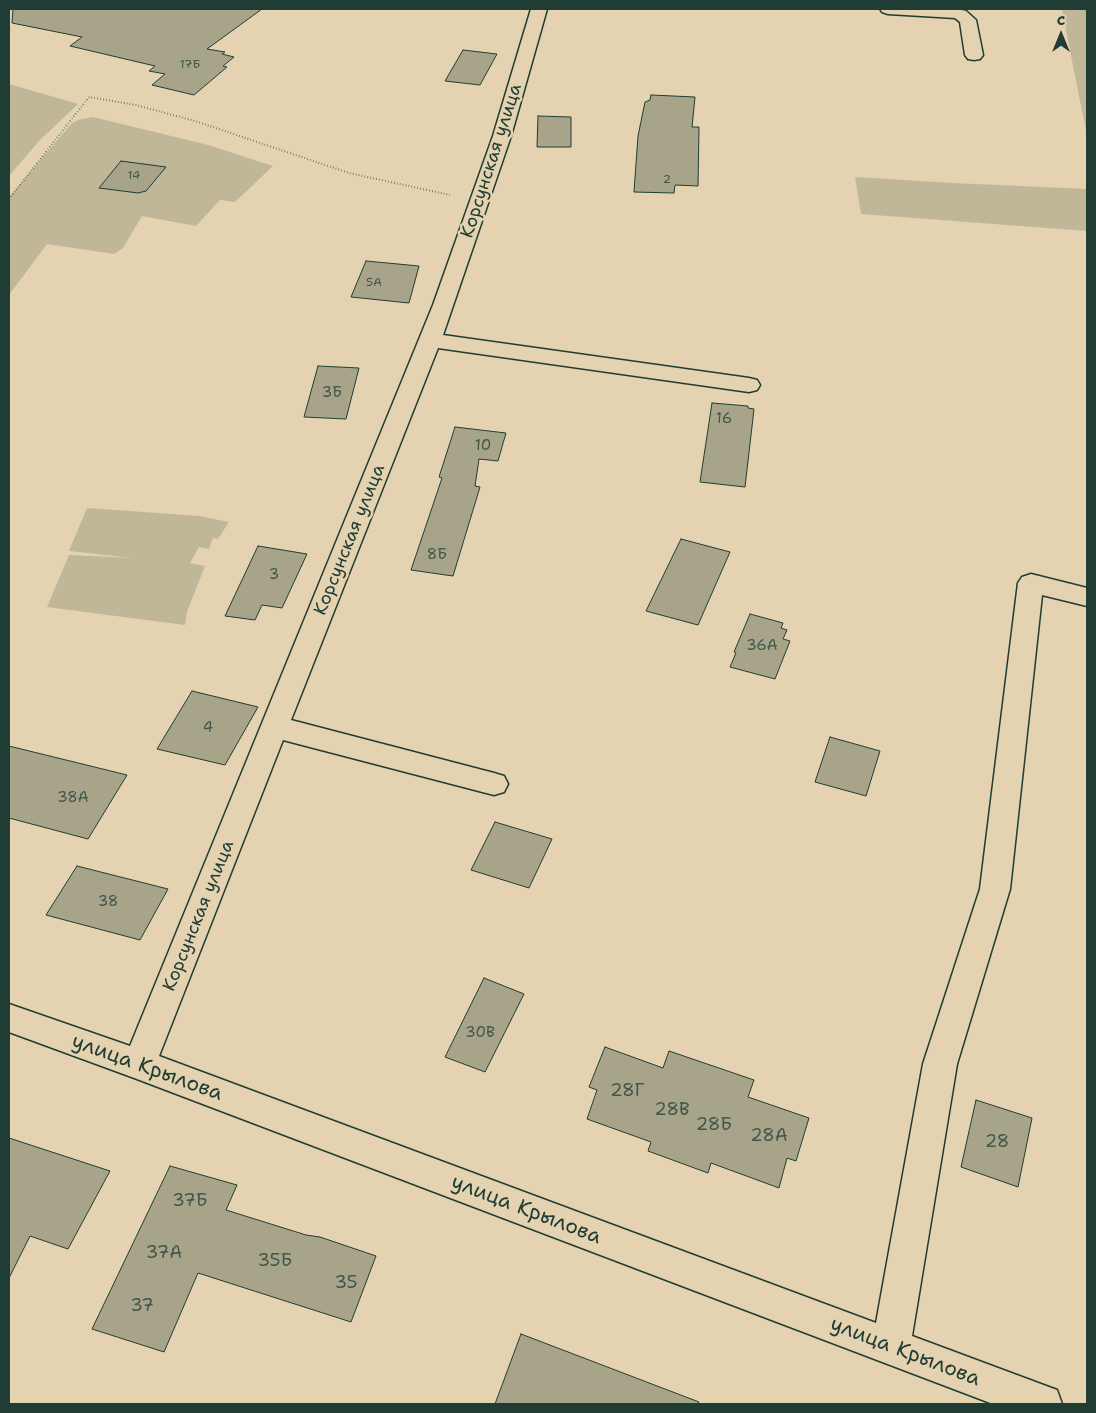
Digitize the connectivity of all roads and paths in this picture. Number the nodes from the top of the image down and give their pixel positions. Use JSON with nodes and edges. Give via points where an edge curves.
{"nodes":[{"id":1,"x":538,"y":9,"type":"edge"},
{"id":2,"x":888,"y":9,"type":"edge"},
{"id":3,"x":974,"y":56,"type":"dead end"},
{"id":4,"x":9,"y":199,"type":"edge"},
{"id":5,"x":479,"y":202,"type":"junction"},
{"id":6,"x":430,"y":340,"type":"junction"},
{"id":7,"x":748,"y":385,"type":"dead end"},
{"id":8,"x":1087,"y":597,"type":"edge"},
{"id":9,"x":275,"y":727,"type":"junction"},
{"id":10,"x":494,"y":784,"type":"dead end"},
{"id":11,"x":9,"y":1018,"type":"edge"},
{"id":12,"x":139,"y":1064,"type":"junction"},
{"id":13,"x":891,"y":1346,"type":"junction"},
{"id":14,"x":1043,"y":1404,"type":"edge"}],
"edges":[{"from":1,"to":5,"type":"street","name":"Корсунская улица","via":[[502,136]]},
{"from":2,"to":3,"type":"street","via":[[960,14],[968,20]]},
{"from":4,"to":5,"type":"path","via":[[89,97],[136,105],[195,121],[349,173]]},
{"from":5,"to":6,"type":"street","name":"Корсунская улица"},
{"from":6,"to":7,"type":"street"},
{"from":6,"to":9,"type":"street","name":"Корсунская улица"},
{"from":8,"to":13,"type":"street","via":[[1031,583],[995,889],[940,1064]]},
{"from":9,"to":10,"type":"street"},
{"from":9,"to":12,"type":"street","name":"Корсунская улица"},
{"from":11,"to":12,"type":"street","name":"улица Крылова"},
{"from":12,"to":13,"type":"street","name":"улица Крылова"},
{"from":13,"to":14,"type":"street","name":"улица Крылова"}]}
